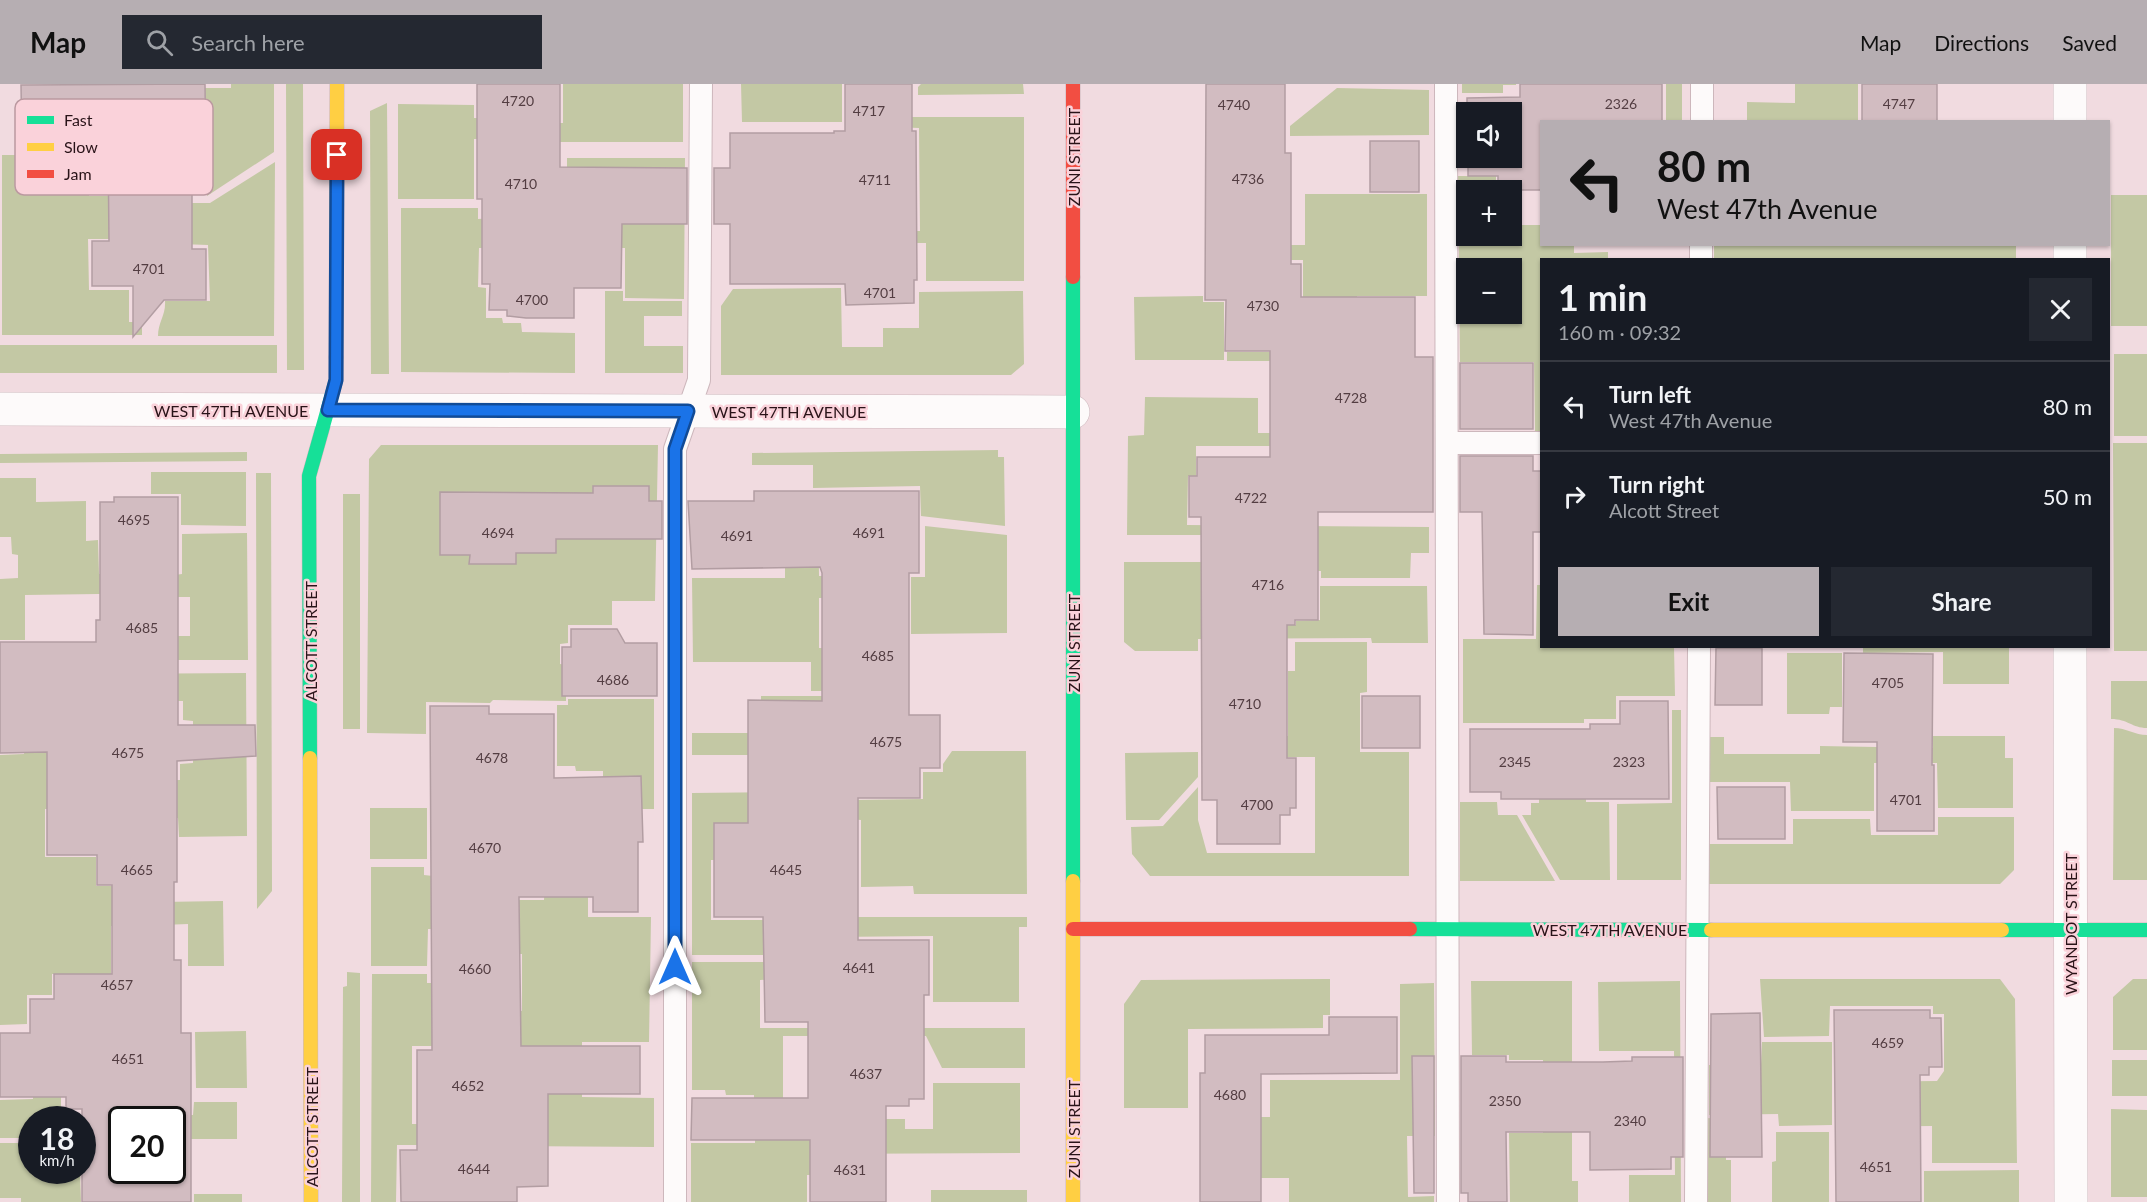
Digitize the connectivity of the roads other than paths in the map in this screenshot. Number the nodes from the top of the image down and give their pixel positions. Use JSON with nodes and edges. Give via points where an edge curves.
{"nodes":[{"id":1,"x":337,"y":84,"type":"edge"},
{"id":2,"x":701,"y":84,"type":"edge"},
{"id":3,"x":1073,"y":84,"type":"edge"},
{"id":4,"x":1446,"y":84,"type":"edge"},
{"id":5,"x":1702,"y":84,"type":"edge"},
{"id":6,"x":2070,"y":84,"type":"edge"},
{"id":7,"x":1702,"y":120,"type":"edge"},
{"id":8,"x":2070,"y":120,"type":"edge"},
{"id":9,"x":0,"y":410,"type":"edge"},
{"id":10,"x":328,"y":410,"type":"junction"},
{"id":11,"x":688,"y":411,"type":"junction"},
{"id":12,"x":1073,"y":412,"type":"junction"},
{"id":13,"x":1447,"y":443,"type":"junction"},
{"id":14,"x":1540,"y":443,"type":"edge"},
{"id":15,"x":1699,"y":648,"type":"edge"},
{"id":16,"x":2070,"y":648,"type":"edge"},
{"id":17,"x":1073,"y":929,"type":"junction"},
{"id":18,"x":1448,"y":929,"type":"junction"},
{"id":19,"x":1697,"y":929,"type":"junction"},
{"id":20,"x":2070,"y":930,"type":"junction"},
{"id":21,"x":2147,"y":930,"type":"edge"},
{"id":22,"x":311,"y":1202,"type":"edge"},
{"id":23,"x":675,"y":1202,"type":"edge"},
{"id":24,"x":1073,"y":1202,"type":"edge"},
{"id":25,"x":1448,"y":1202,"type":"edge"},
{"id":26,"x":1696,"y":1202,"type":"edge"},
{"id":27,"x":2070,"y":1202,"type":"edge"}],
"edges":[{"from":1,"to":10,"type":"street","name":"ALCOTT STREET","via":[[336,380]]},
{"from":2,"to":11,"type":"lane","via":[[699,380]]},
{"from":3,"to":12,"type":"street","name":"ZUNI STREET"},
{"from":4,"to":13,"type":"lane"},
{"from":5,"to":7,"type":"lane"},
{"from":6,"to":8,"type":"street"},
{"from":9,"to":10,"type":"street","name":"WEST 47TH AVENUE"},
{"from":10,"to":11,"type":"street","name":"WEST 47TH AVENUE"},
{"from":10,"to":22,"type":"street","name":"ALCOTT STREET","via":[[309,477]]},
{"from":11,"to":12,"type":"street","name":"WEST 47TH AVENUE"},
{"from":11,"to":23,"type":"lane","via":[[675,449]]},
{"from":12,"to":17,"type":"street","name":"ZUNI STREET"},
{"from":13,"to":14,"type":"lane"},
{"from":13,"to":18,"type":"lane"},
{"from":15,"to":19,"type":"lane"},
{"from":16,"to":20,"type":"street","name":"WYANDOT STREET"},
{"from":17,"to":18,"type":"street","name":"WEST 47TH AVENUE"},
{"from":17,"to":24,"type":"street","name":"ZUNI STREET"},
{"from":18,"to":19,"type":"street","name":"WEST 47TH AVENUE"},
{"from":18,"to":25,"type":"lane"},
{"from":19,"to":20,"type":"street","name":"WEST 47TH AVENUE"},
{"from":19,"to":26,"type":"lane"},
{"from":20,"to":21,"type":"street","name":"WEST 47TH AVENUE"},
{"from":20,"to":27,"type":"street","name":"WYANDOT STREET"}]}
